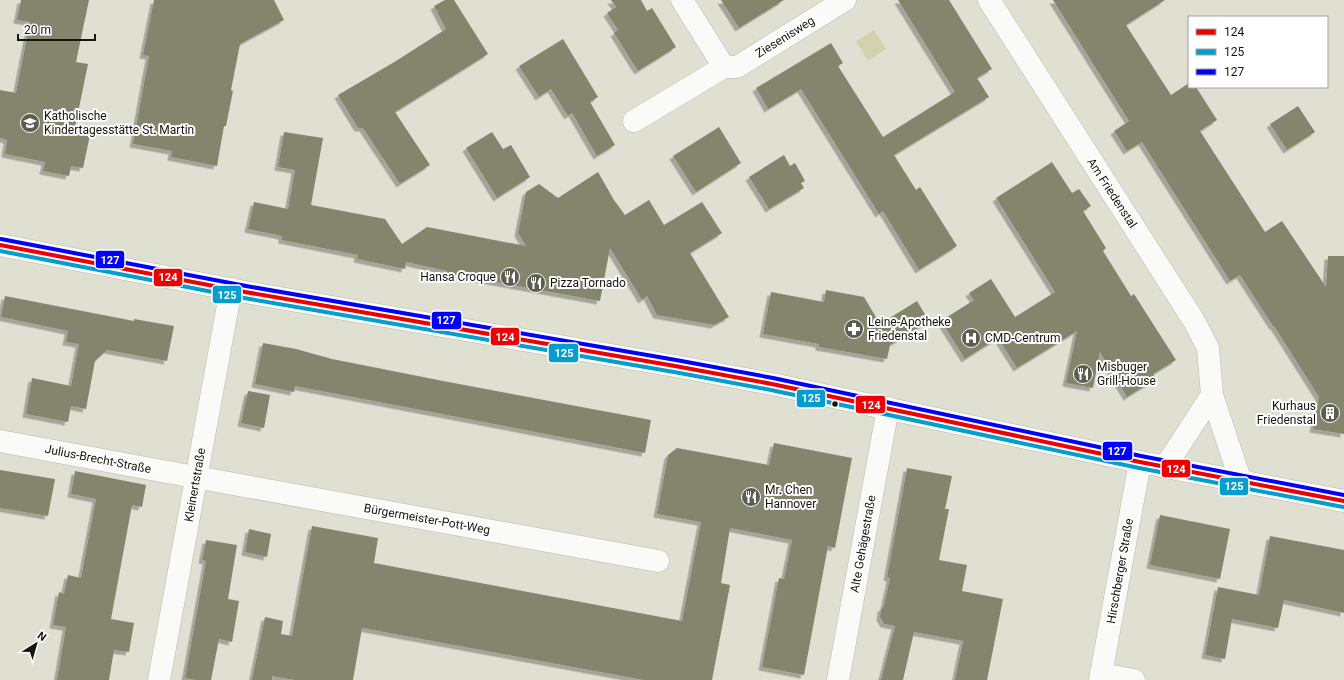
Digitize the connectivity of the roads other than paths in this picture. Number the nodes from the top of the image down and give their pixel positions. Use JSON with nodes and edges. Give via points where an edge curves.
{"nodes":[{"id":1,"x":682,"y":0,"type":"edge"},
{"id":2,"x":845,"y":0,"type":"edge"},
{"id":3,"x":989,"y":0,"type":"edge"},
{"id":4,"x":724,"y":67,"type":"junction"},
{"id":5,"x":634,"y":121,"type":"dead end"},
{"id":6,"x":0,"y":245,"type":"edge"},
{"id":7,"x":231,"y":289,"type":"junction"},
{"id":8,"x":1212,"y":395,"type":"junction"},
{"id":9,"x":888,"y":408,"type":"junction"},
{"id":10,"x":0,"y":441,"type":"edge"},
{"id":11,"x":1140,"y":462,"type":"junction"},
{"id":12,"x":1165,"y":467,"type":"junction"},
{"id":13,"x":197,"y":478,"type":"junction"},
{"id":14,"x":1241,"y":482,"type":"junction"},
{"id":15,"x":1344,"y":501,"type":"edge"},
{"id":16,"x":658,"y":561,"type":"dead end"},
{"id":17,"x":1100,"y":677,"type":"edge"},
{"id":18,"x":159,"y":680,"type":"edge"},
{"id":19,"x":838,"y":680,"type":"edge"},
{"id":20,"x":1134,"y":680,"type":"edge"}],
"edges":[{"from":1,"to":4,"type":"street"},
{"from":2,"to":4,"type":"street","name":"Ziesenisweg","via":[[737,67]]},
{"from":3,"to":8,"type":"street","name":"Am Friedenstal","via":[[1194,321],[1208,348]]},
{"from":4,"to":5,"type":"street","name":"Ziesenisweg"},
{"from":6,"to":7,"type":"street"},
{"from":7,"to":9,"type":"street","via":[[675,366]]},
{"from":7,"to":13,"type":"street","name":"Kleinertstraße"},
{"from":8,"to":12,"type":"street"},
{"from":8,"to":14,"type":"street","name":"Am Friedenstal"},
{"from":9,"to":11,"type":"street"},
{"from":9,"to":19,"type":"street","name":"Alte Gehägestraße"},
{"from":10,"to":13,"type":"street","name":"Julius-Brecht-Straße"},
{"from":11,"to":12,"type":"street"},
{"from":11,"to":17,"type":"street","name":"Hirschberger Straße"},
{"from":12,"to":14,"type":"street"},
{"from":13,"to":16,"type":"street","name":"Bürgermeister-Pott-Weg"},
{"from":13,"to":18,"type":"street","name":"Kleinertstraße"},
{"from":14,"to":15,"type":"street"},
{"from":17,"to":20,"type":"street"}]}
